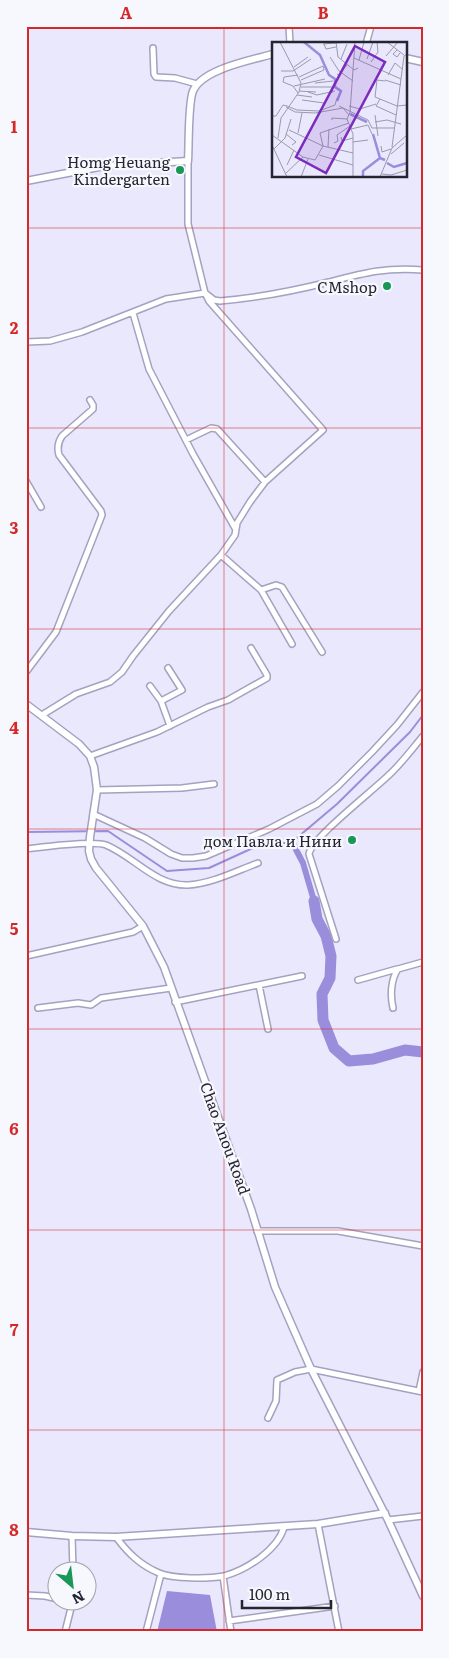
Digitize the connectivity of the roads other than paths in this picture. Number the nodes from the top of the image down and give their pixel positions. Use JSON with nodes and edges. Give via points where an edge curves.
{"nodes":[{"id":1,"x":289,"y":26,"type":"edge"},
{"id":2,"x":371,"y":26,"type":"edge"},
{"id":3,"x":290,"y":42,"type":"edge"},
{"id":4,"x":367,"y":42,"type":"edge"},
{"id":5,"x":152,"y":48,"type":"dead end"},
{"id":6,"x":272,"y":54,"type":"edge"},
{"id":7,"x":406,"y":58,"type":"edge"},
{"id":8,"x":423,"y":62,"type":"edge"},
{"id":9,"x":197,"y":84,"type":"junction"},
{"id":10,"x":188,"y":161,"type":"junction"},
{"id":11,"x":26,"y":181,"type":"edge"},
{"id":12,"x":423,"y":270,"type":"edge"},
{"id":13,"x":205,"y":293,"type":"junction"},
{"id":14,"x":133,"y":313,"type":"junction"},
{"id":15,"x":26,"y":342,"type":"edge"},
{"id":16,"x":90,"y":400,"type":"dead end"},
{"id":17,"x":186,"y":440,"type":"junction"},
{"id":18,"x":26,"y":481,"type":"edge"},
{"id":19,"x":265,"y":482,"type":"junction"},
{"id":20,"x":41,"y":507,"type":"dead end"},
{"id":21,"x":236,"y":529,"type":"junction"},
{"id":22,"x":221,"y":555,"type":"junction"},
{"id":23,"x":261,"y":590,"type":"junction"},
{"id":24,"x":292,"y":644,"type":"dead end"},
{"id":25,"x":251,"y":648,"type":"dead end"},
{"id":26,"x":322,"y":652,"type":"dead end"},
{"id":27,"x":168,"y":668,"type":"dead end"},
{"id":28,"x":26,"y":672,"type":"edge"},
{"id":29,"x":150,"y":686,"type":"dead end"},
{"id":30,"x":423,"y":692,"type":"edge"},
{"id":31,"x":161,"y":701,"type":"junction"},
{"id":32,"x":26,"y":704,"type":"edge"},
{"id":33,"x":42,"y":716,"type":"junction"},
{"id":34,"x":170,"y":726,"type":"junction"},
{"id":35,"x":423,"y":736,"type":"edge"},
{"id":36,"x":90,"y":756,"type":"junction"},
{"id":37,"x":214,"y":784,"type":"dead end"},
{"id":38,"x":97,"y":790,"type":"junction"},
{"id":39,"x":93,"y":814,"type":"junction"},
{"id":40,"x":89,"y":841,"type":"junction"},
{"id":41,"x":26,"y":849,"type":"edge"},
{"id":42,"x":258,"y":863,"type":"dead end"},
{"id":43,"x":143,"y":926,"type":"junction"},
{"id":44,"x":336,"y":939,"type":"dead end"},
{"id":45,"x":26,"y":956,"type":"edge"},
{"id":46,"x":423,"y":962,"type":"edge"},
{"id":47,"x":398,"y":969,"type":"junction"},
{"id":48,"x":302,"y":976,"type":"dead end"},
{"id":49,"x":358,"y":980,"type":"dead end"},
{"id":50,"x":260,"y":984,"type":"junction"},
{"id":51,"x":170,"y":988,"type":"junction"},
{"id":52,"x":175,"y":1002,"type":"junction"},
{"id":53,"x":38,"y":1008,"type":"dead end"},
{"id":54,"x":393,"y":1008,"type":"dead end"},
{"id":55,"x":268,"y":1029,"type":"dead end"},
{"id":56,"x":257,"y":1231,"type":"junction"},
{"id":57,"x":423,"y":1246,"type":"edge"},
{"id":58,"x":311,"y":1369,"type":"junction"},
{"id":59,"x":423,"y":1372,"type":"edge"},
{"id":60,"x":421,"y":1392,"type":"edge"},
{"id":61,"x":268,"y":1418,"type":"dead end"},
{"id":62,"x":423,"y":1516,"type":"edge"},
{"id":63,"x":386,"y":1517,"type":"junction"},
{"id":64,"x":318,"y":1524,"type":"junction"},
{"id":65,"x":284,"y":1527,"type":"junction"},
{"id":66,"x":26,"y":1532,"type":"edge"},
{"id":67,"x":72,"y":1536,"type":"junction"},
{"id":68,"x":116,"y":1536,"type":"junction"},
{"id":69,"x":73,"y":1560,"type":"edge"},
{"id":70,"x":161,"y":1574,"type":"junction"},
{"id":71,"x":223,"y":1576,"type":"junction"},
{"id":72,"x":26,"y":1596,"type":"edge"},
{"id":73,"x":423,"y":1596,"type":"edge"},
{"id":74,"x":48,"y":1597,"type":"edge"},
{"id":75,"x":335,"y":1606,"type":"junction"},
{"id":76,"x":71,"y":1610,"type":"edge"},
{"id":77,"x":229,"y":1621,"type":"junction"},
{"id":78,"x":65,"y":1632,"type":"edge"},
{"id":79,"x":146,"y":1632,"type":"edge"},
{"id":80,"x":231,"y":1632,"type":"edge"},
{"id":81,"x":340,"y":1632,"type":"edge"}],
"edges":[{"from":1,"to":3,"type":"street"},
{"from":2,"to":4,"type":"street"},
{"from":5,"to":9,"type":"street","via":[[156,77]]},
{"from":6,"to":9,"type":"street","via":[[210,74]]},
{"from":7,"to":8,"type":"street"},
{"from":9,"to":10,"type":"street","via":[[191,96]]},
{"from":10,"to":11,"type":"street","via":[[104,166]]},
{"from":10,"to":13,"type":"street","via":[[188,224]]},
{"from":12,"to":13,"type":"street","via":[[377,270],[256,298],[220,301]]},
{"from":13,"to":14,"type":"street","via":[[166,300]]},
{"from":13,"to":19,"type":"street","via":[[214,308],[323,428]]},
{"from":14,"to":15,"type":"street","via":[[50,341]]},
{"from":14,"to":17,"type":"street","via":[[149,369]]},
{"from":16,"to":28,"type":"street","via":[[93,409],[62,436],[57,450],[102,515],[56,632]]},
{"from":17,"to":19,"type":"street","via":[[210,428],[217,429]]},
{"from":17,"to":21,"type":"street"},
{"from":18,"to":20,"type":"street"},
{"from":19,"to":21,"type":"street"},
{"from":21,"to":22,"type":"street"},
{"from":22,"to":23,"type":"street"},
{"from":22,"to":33,"type":"street","via":[[168,611],[116,678],[76,694]]},
{"from":23,"to":24,"type":"street"},
{"from":23,"to":26,"type":"street","via":[[276,585],[282,587]]},
{"from":25,"to":34,"type":"street","via":[[267,678]]},
{"from":27,"to":31,"type":"street","via":[[182,690]]},
{"from":29,"to":31,"type":"street"},
{"from":30,"to":39,"type":"street","via":[[372,752],[317,804],[206,856],[182,858],[171,854]]},
{"from":31,"to":34,"type":"street"},
{"from":32,"to":33,"type":"street"},
{"from":33,"to":36,"type":"street"},
{"from":34,"to":36,"type":"street"},
{"from":35,"to":44,"type":"street","via":[[393,771],[310,849]]},
{"from":36,"to":38,"type":"street","name":"Chao Anou Road"},
{"from":37,"to":38,"type":"street"},
{"from":38,"to":39,"type":"street","name":"Chao Anou Road"},
{"from":39,"to":40,"type":"street","name":"Chao Anou Road"},
{"from":40,"to":41,"type":"street"},
{"from":40,"to":42,"type":"street","via":[[104,844],[163,880],[187,885],[209,881]]},
{"from":40,"to":43,"type":"street","name":"Chao Anou Road","via":[[91,859],[96,868]]},
{"from":43,"to":45,"type":"street","via":[[133,932]]},
{"from":43,"to":51,"type":"street","name":"Chao Anou Road","via":[[164,967]]},
{"from":46,"to":47,"type":"street"},
{"from":47,"to":49,"type":"street"},
{"from":47,"to":54,"type":"street","via":[[394,974],[391,997]]},
{"from":48,"to":50,"type":"street"},
{"from":50,"to":52,"type":"street"},
{"from":50,"to":55,"type":"street"},
{"from":51,"to":52,"type":"street","name":"Chao Anou Road"},
{"from":51,"to":53,"type":"street","via":[[101,998],[91,1005]]},
{"from":52,"to":56,"type":"street","name":"Chao Anou Road"},
{"from":56,"to":57,"type":"street","via":[[338,1231]]},
{"from":56,"to":58,"type":"street","name":"Chao Anou Road","via":[[275,1287]]},
{"from":58,"to":60,"type":"street"},
{"from":58,"to":61,"type":"street","via":[[278,1380],[276,1401]]},
{"from":58,"to":63,"type":"street","name":"Chao Anou Road"},
{"from":59,"to":60,"type":"street"},
{"from":62,"to":63,"type":"street"},
{"from":63,"to":64,"type":"street"},
{"from":63,"to":73,"type":"street","name":"Chao Anou Road"},
{"from":64,"to":65,"type":"street"},
{"from":64,"to":75,"type":"street"},
{"from":65,"to":68,"type":"street"},
{"from":65,"to":71,"type":"street","via":[[279,1539],[266,1553]]},
{"from":66,"to":67,"type":"street"},
{"from":67,"to":68,"type":"street"},
{"from":67,"to":69,"type":"street"},
{"from":68,"to":70,"type":"street","via":[[132,1557]]},
{"from":70,"to":71,"type":"street"},
{"from":70,"to":79,"type":"street"},
{"from":71,"to":77,"type":"street"},
{"from":72,"to":74,"type":"street"},
{"from":75,"to":77,"type":"street"},
{"from":75,"to":81,"type":"street"},
{"from":76,"to":78,"type":"street"},
{"from":77,"to":80,"type":"street"}]}
